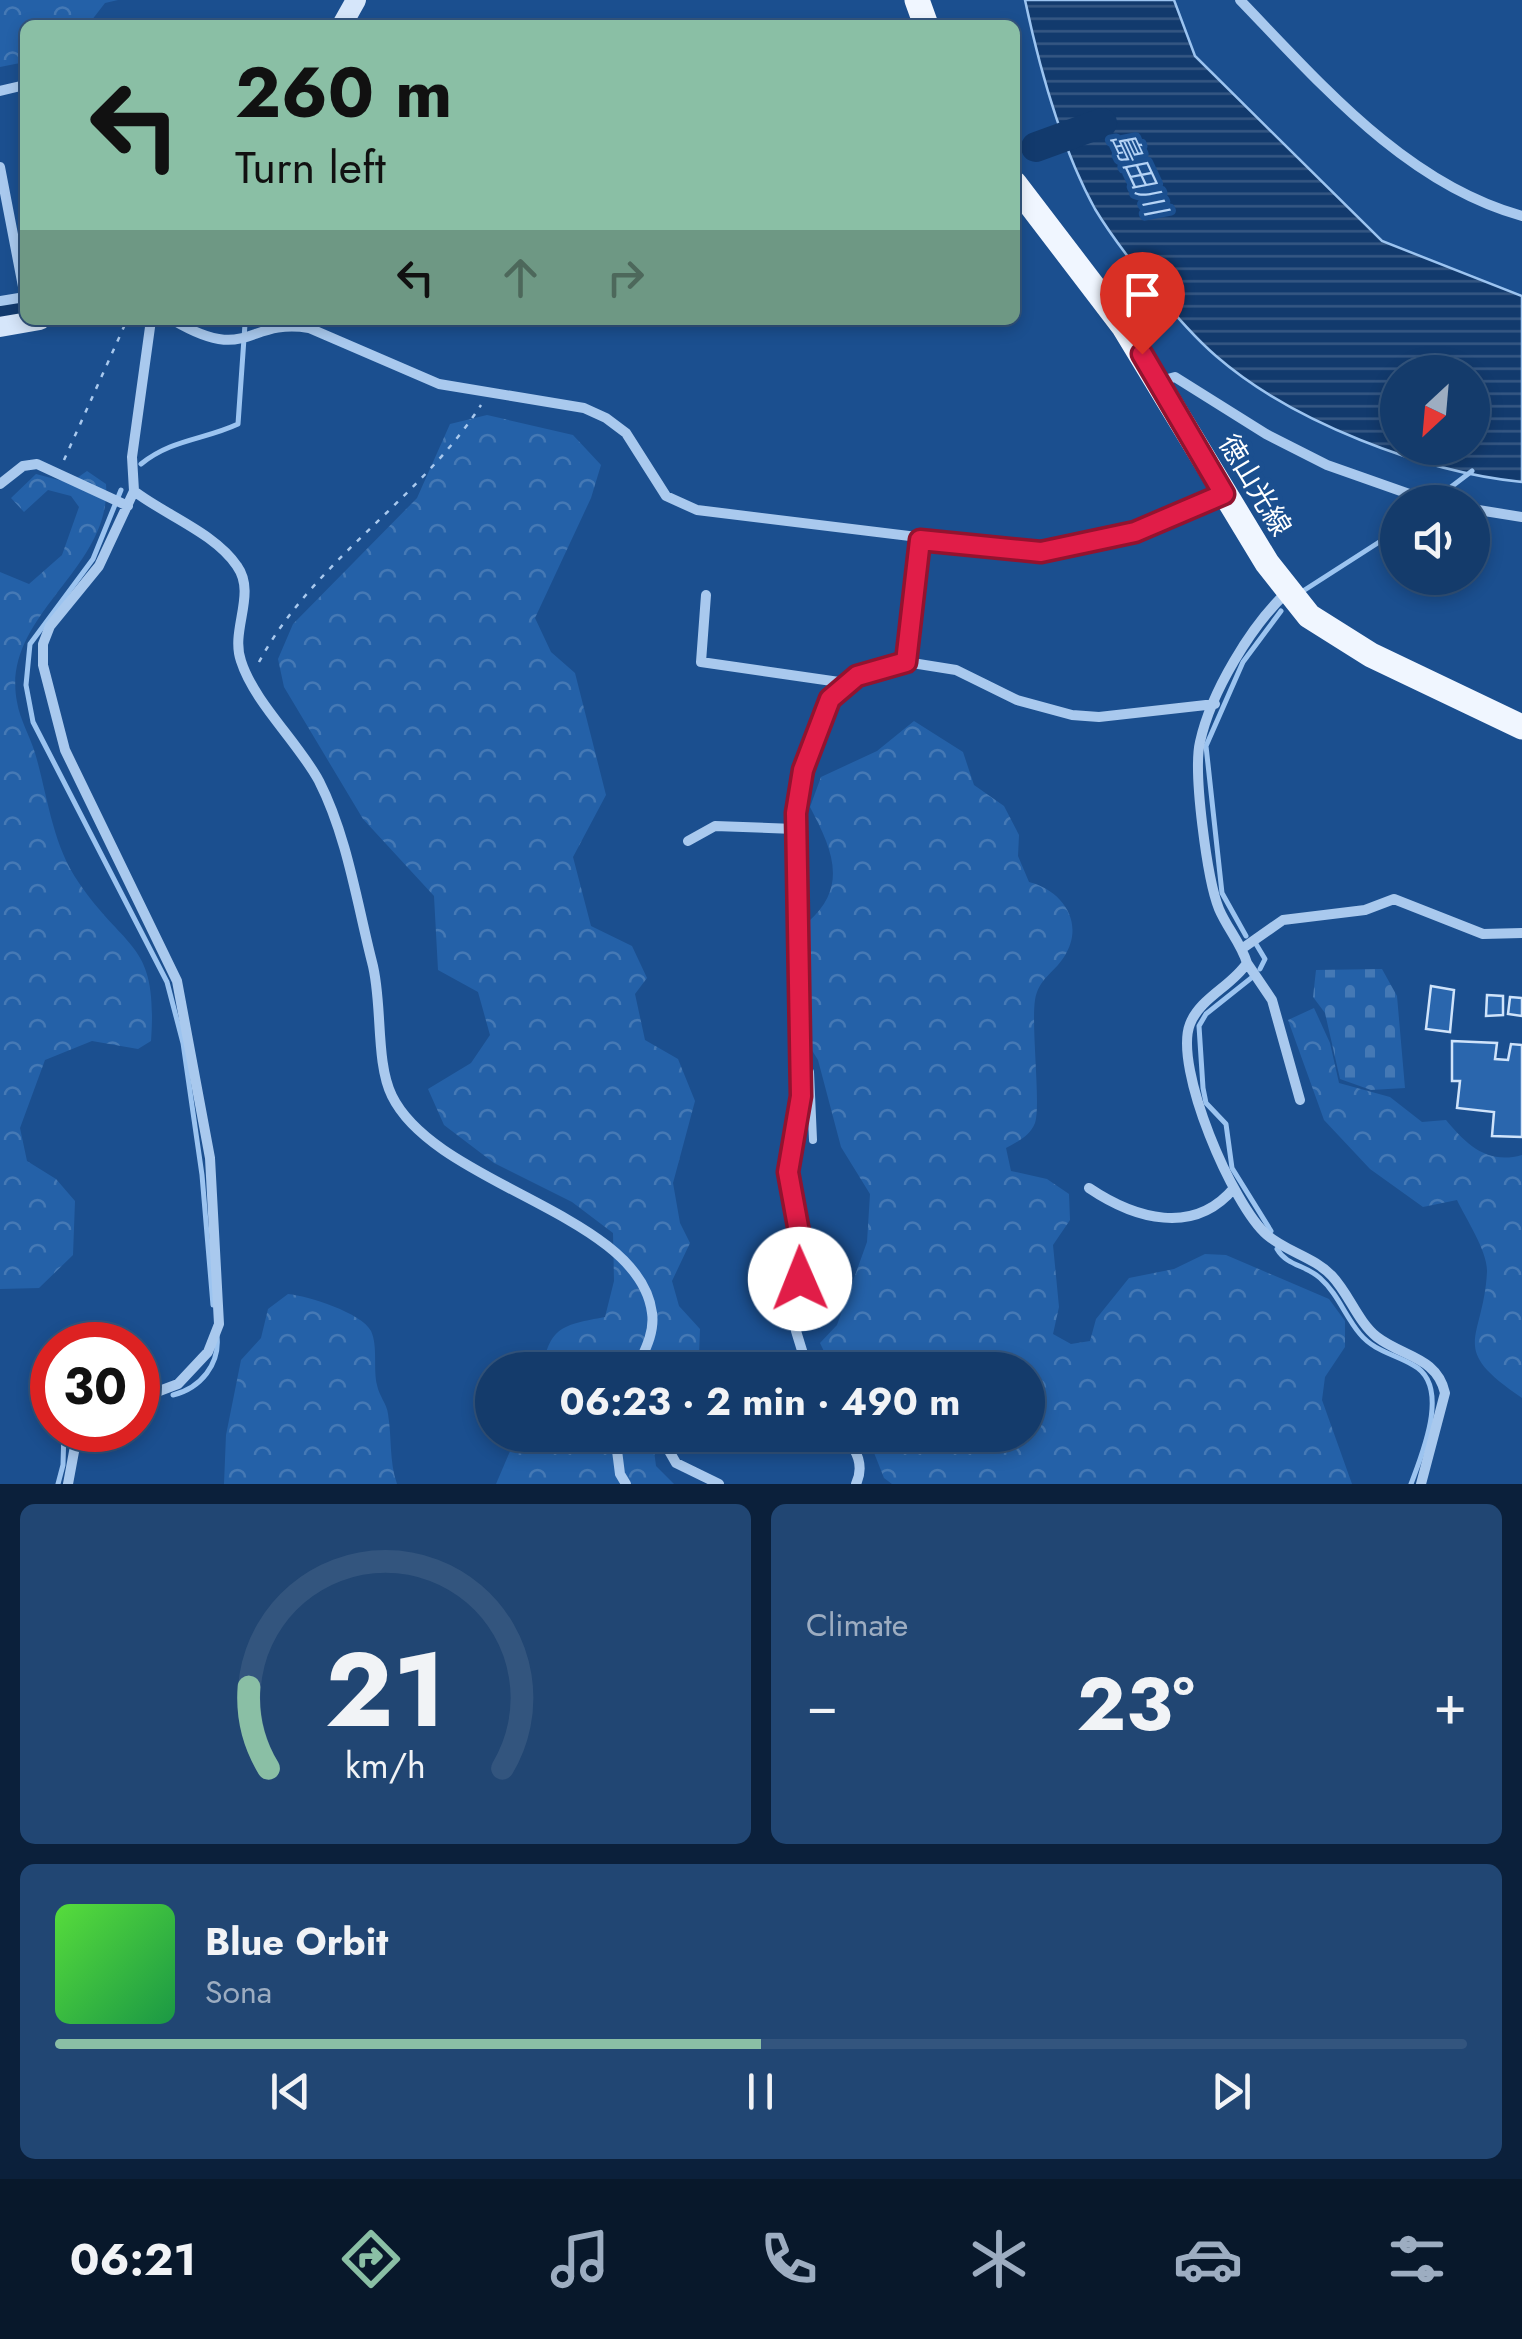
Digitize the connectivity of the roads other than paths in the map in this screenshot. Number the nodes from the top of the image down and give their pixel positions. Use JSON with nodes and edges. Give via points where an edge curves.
{"nodes":[{"id":1,"x":1240,"y":0,"type":"edge"},
{"id":2,"x":0,"y":167,"type":"edge"},
{"id":3,"x":1020,"y":191,"type":"edge"},
{"id":4,"x":1522,"y":216,"type":"edge"},
{"id":5,"x":20,"y":271,"type":"edge"},
{"id":6,"x":150,"y":325,"type":"edge"},
{"id":7,"x":181,"y":325,"type":"edge"},
{"id":8,"x":285,"y":325,"type":"edge"},
{"id":9,"x":293,"y":325,"type":"edge"},
{"id":10,"x":1159,"y":382,"type":"junction"},
{"id":11,"x":0,"y":484,"type":"edge"},
{"id":12,"x":1384,"y":485,"type":"edge"},
{"id":13,"x":134,"y":491,"type":"junction"},
{"id":14,"x":1224,"y":494,"type":"junction"},
{"id":15,"x":128,"y":506,"type":"junction"},
{"id":16,"x":1490,"y":512,"type":"edge"},
{"id":17,"x":1522,"y":517,"type":"edge"},
{"id":18,"x":920,"y":540,"type":"junction"},
{"id":19,"x":1288,"y":591,"type":"junction"},
{"id":20,"x":706,"y":595,"type":"dead end"},
{"id":21,"x":906,"y":662,"type":"junction"},
{"id":22,"x":846,"y":683,"type":"junction"},
{"id":23,"x":1215,"y":704,"type":"junction"},
{"id":24,"x":1522,"y":728,"type":"edge"},
{"id":25,"x":794,"y":829,"type":"junction"},
{"id":26,"x":688,"y":841,"type":"dead end"},
{"id":27,"x":1522,"y":933,"type":"edge"},
{"id":28,"x":1243,"y":948,"type":"junction"},
{"id":29,"x":1247,"y":963,"type":"junction"},
{"id":30,"x":797,"y":1044,"type":"junction"},
{"id":31,"x":1300,"y":1100,"type":"dead end"},
{"id":32,"x":813,"y":1140,"type":"dead end"},
{"id":33,"x":1089,"y":1188,"type":"dead end"},
{"id":34,"x":1234,"y":1188,"type":"junction"},
{"id":35,"x":644,"y":1352,"type":"edge"},
{"id":36,"x":802,"y":1352,"type":"edge"},
{"id":37,"x":160,"y":1391,"type":"edge"},
{"id":38,"x":73,"y":1452,"type":"edge"},
{"id":39,"x":617,"y":1452,"type":"edge"},
{"id":40,"x":670,"y":1452,"type":"edge"},
{"id":41,"x":856,"y":1452,"type":"edge"},
{"id":42,"x":68,"y":1484,"type":"edge"},
{"id":43,"x":626,"y":1484,"type":"edge"},
{"id":44,"x":719,"y":1484,"type":"edge"},
{"id":45,"x":856,"y":1484,"type":"edge"},
{"id":46,"x":1421,"y":1484,"type":"edge"}],
"edges":[{"from":1,"to":4,"type":"street","via":[[1394,150],[1452,187]]},
{"from":2,"to":5,"type":"street"},
{"from":3,"to":10,"type":"main road","name":"徳山光線"},
{"from":6,"to":13,"type":"street","via":[[132,458]]},
{"from":7,"to":8,"type":"street","via":[[230,343]]},
{"from":9,"to":18,"type":"street","via":[[439,384],[584,408],[606,418],[626,433],[666,496],[680,506]]},
{"from":10,"to":12,"type":"street","via":[[1175,378],[1192,385],[1266,434]]},
{"from":10,"to":14,"type":"main road","name":"徳山光線"},
{"from":11,"to":15,"type":"street","via":[[37,464]]},
{"from":13,"to":15,"type":"street"},
{"from":13,"to":35,"type":"street","via":[[240,568],[245,583],[238,646],[250,679],[300,750],[334,816],[374,968],[392,1097],[466,1166],[574,1222],[636,1271],[652,1312]]},
{"from":14,"to":18,"type":"street","via":[[1135,532],[1041,552]]},
{"from":14,"to":19,"type":"main road","name":"徳山光線"},
{"from":15,"to":37,"type":"street","via":[[99,566],[42,644],[65,750],[176,980],[210,1158],[219,1324],[208,1352],[178,1384]]},
{"from":16,"to":17,"type":"street"},
{"from":18,"to":21,"type":"street"},
{"from":19,"to":23,"type":"street","via":[[1256,621]]},
{"from":19,"to":24,"type":"main road","name":"徳山光線","via":[[1335,635]]},
{"from":20,"to":22,"type":"street","via":[[702,662]]},
{"from":21,"to":22,"type":"street"},
{"from":21,"to":23,"type":"street","via":[[956,670],[1017,700],[1100,718]]},
{"from":22,"to":25,"type":"street","via":[[830,699],[814,735]]},
{"from":23,"to":28,"type":"street","via":[[1198,753],[1208,868],[1219,909]]},
{"from":25,"to":26,"type":"street","via":[[715,826]]},
{"from":25,"to":30,"type":"street"},
{"from":27,"to":28,"type":"street","via":[[1483,934],[1394,899],[1364,910],[1283,920]]},
{"from":28,"to":29,"type":"street"},
{"from":29,"to":31,"type":"street","via":[[1272,1000]]},
{"from":29,"to":34,"type":"street","via":[[1188,1029],[1196,1103]]},
{"from":30,"to":32,"type":"lane","via":[[810,1072]]},
{"from":30,"to":36,"type":"street","via":[[801,1096],[788,1172],[799,1232],[796,1331]]},
{"from":33,"to":34,"type":"street","via":[[1139,1216],[1199,1216]]},
{"from":34,"to":46,"type":"street","via":[[1266,1234],[1329,1273],[1374,1336],[1431,1366],[1442,1379]]},
{"from":38,"to":42,"type":"street"},
{"from":39,"to":43,"type":"street"},
{"from":40,"to":44,"type":"street","via":[[676,1463]]},
{"from":41,"to":45,"type":"street"}]}
